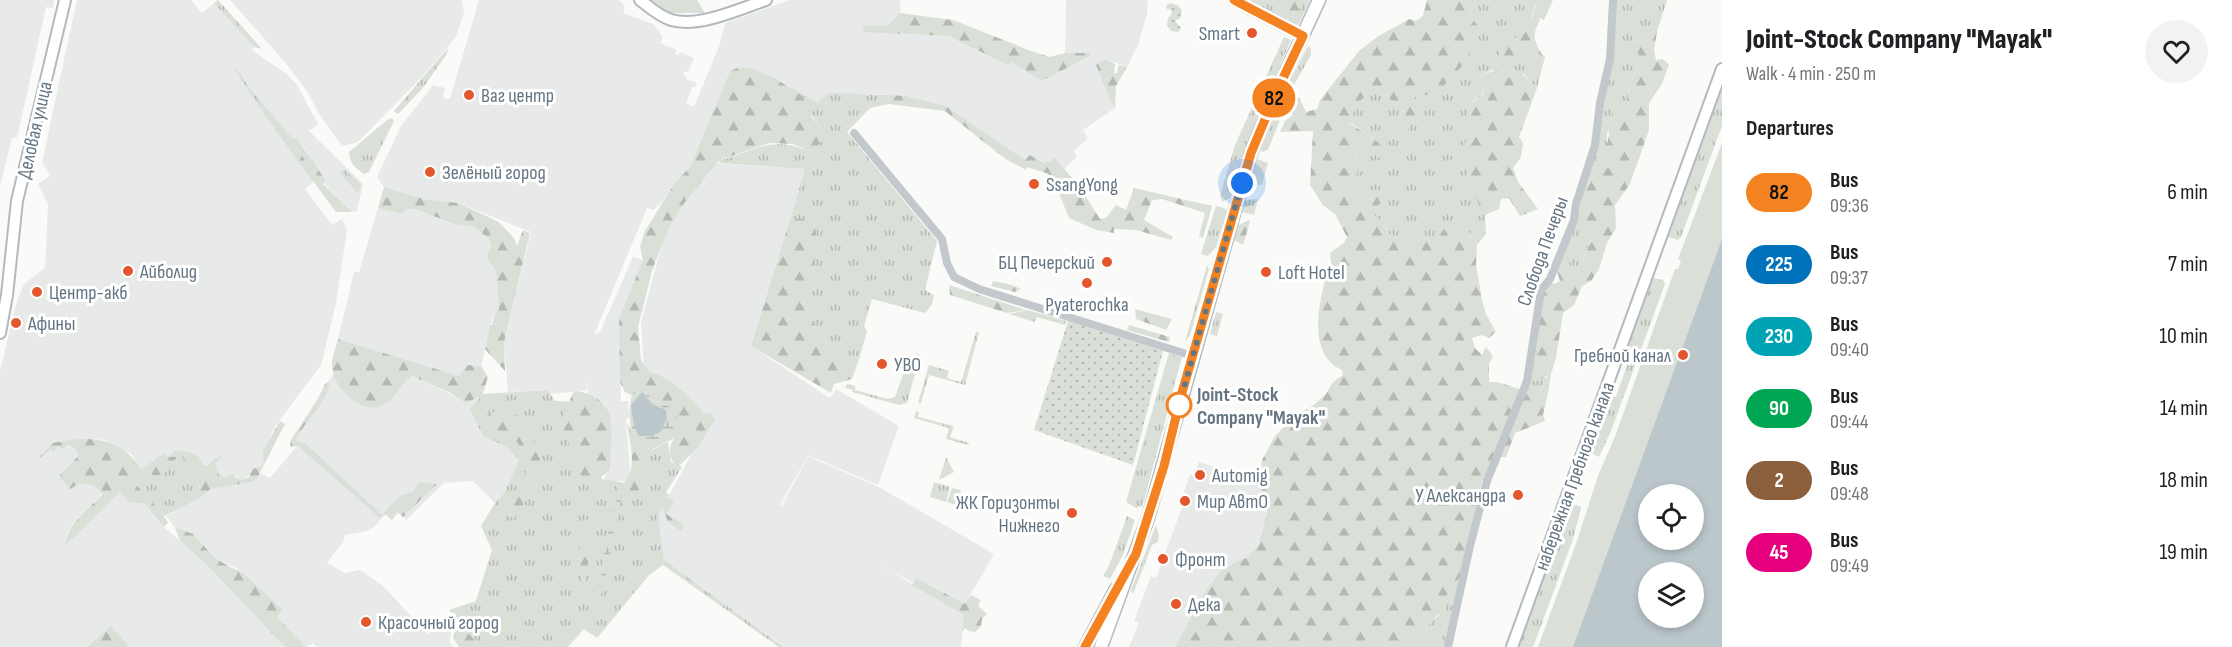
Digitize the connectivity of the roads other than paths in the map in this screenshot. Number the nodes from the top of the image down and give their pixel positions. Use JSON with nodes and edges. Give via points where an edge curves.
{"nodes":[{"id":1,"x":65,"y":0,"type":"edge"},
{"id":2,"x":640,"y":0,"type":"edge"},
{"id":3,"x":766,"y":0,"type":"edge"},
{"id":4,"x":1234,"y":0,"type":"edge"},
{"id":5,"x":1319,"y":0,"type":"edge"},
{"id":6,"x":1613,"y":0,"type":"edge"},
{"id":7,"x":1303,"y":36,"type":"junction"},
{"id":8,"x":1722,"y":69,"type":"edge"},
{"id":9,"x":854,"y":133,"type":"dead end"},
{"id":10,"x":0,"y":333,"type":"edge"},
{"id":11,"x":1193,"y":356,"type":"junction"},
{"id":12,"x":1136,"y":554,"type":"junction"},
{"id":13,"x":1084,"y":647,"type":"edge"},
{"id":14,"x":1101,"y":647,"type":"edge"},
{"id":15,"x":1448,"y":647,"type":"edge"},
{"id":16,"x":1512,"y":647,"type":"edge"}],
"edges":[{"from":1,"to":10,"type":"street","name":"Деловая улица","via":[[17,201]]},
{"from":2,"to":3,"type":"street","via":[[670,20],[687,22]]},
{"from":4,"to":7,"type":"street"},
{"from":5,"to":7,"type":"main road"},
{"from":6,"to":15,"type":"street","name":"Слобода Печеры","via":[[1610,59],[1595,145],[1574,220],[1550,279],[1541,290],[1527,381],[1487,481]]},
{"from":7,"to":11,"type":"main road","via":[[1251,153]]},
{"from":8,"to":16,"type":"street","name":"набережная Гребного канала"},
{"from":9,"to":11,"type":"street","via":[[942,239],[954,277],[979,289]]},
{"from":11,"to":12,"type":"main road"},
{"from":12,"to":13,"type":"main road"},
{"from":12,"to":14,"type":"main road"}]}
